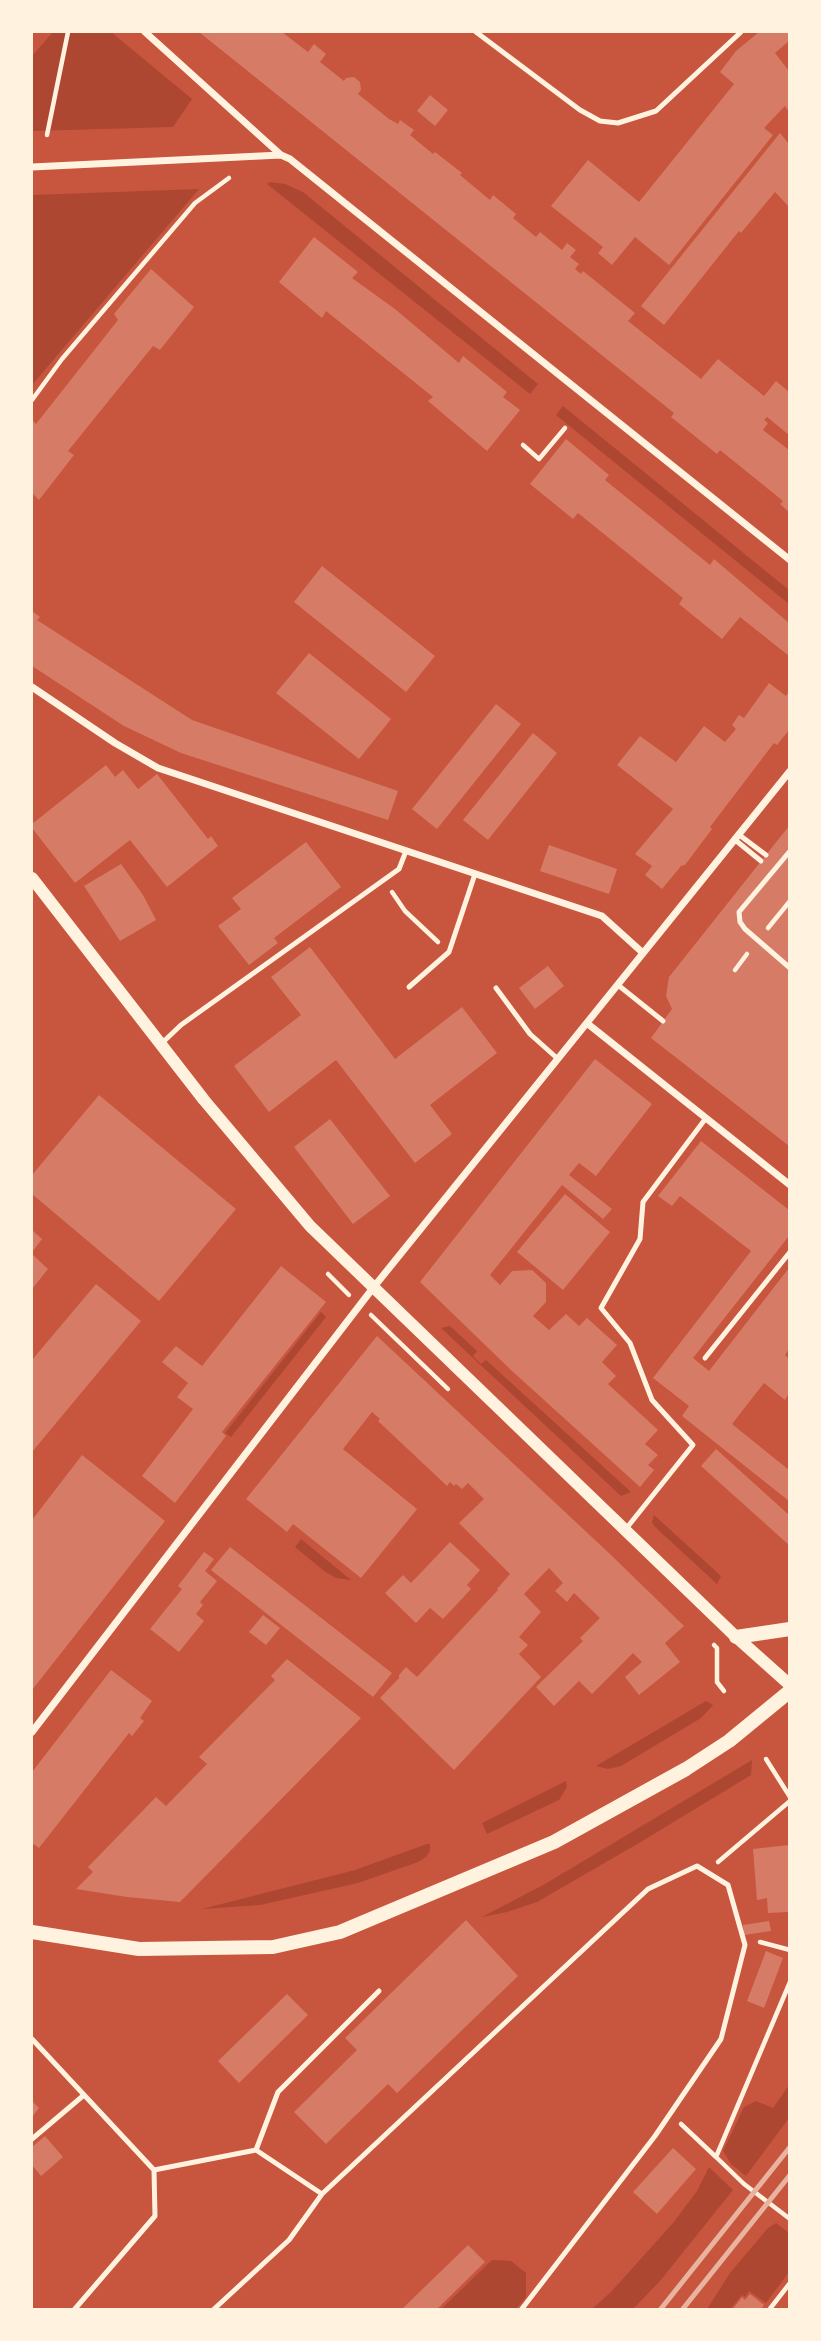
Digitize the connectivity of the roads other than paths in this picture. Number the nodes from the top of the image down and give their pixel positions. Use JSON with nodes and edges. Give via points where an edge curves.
{"nodes":[{"id":1,"x":145,"y":32,"type":"edge"},
{"id":2,"x":476,"y":32,"type":"edge"},
{"id":3,"x":741,"y":32,"type":"edge"},
{"id":4,"x":281,"y":155,"type":"junction"},
{"id":5,"x":32,"y":167,"type":"edge"},
{"id":6,"x":789,"y":560,"type":"edge"},
{"id":7,"x":32,"y":687,"type":"edge"},
{"id":8,"x":789,"y":771,"type":"edge"},
{"id":9,"x":736,"y":837,"type":"junction"},
{"id":10,"x":406,"y":851,"type":"junction"},
{"id":11,"x":789,"y":851,"type":"edge"},
{"id":12,"x":764,"y":858,"type":"dead end"},
{"id":13,"x":475,"y":874,"type":"junction"},
{"id":14,"x":32,"y":878,"type":"edge"},
{"id":15,"x":643,"y":953,"type":"junction"},
{"id":16,"x":789,"y":968,"type":"edge"},
{"id":17,"x":618,"y":985,"type":"junction"},
{"id":18,"x":409,"y":987,"type":"dead end"},
{"id":19,"x":496,"y":988,"type":"dead end"},
{"id":20,"x":663,"y":1021,"type":"dead end"},
{"id":21,"x":587,"y":1024,"type":"junction"},
{"id":22,"x":161,"y":1044,"type":"junction"},
{"id":23,"x":558,"y":1059,"type":"junction"},
{"id":24,"x":705,"y":1118,"type":"junction"},
{"id":25,"x":789,"y":1185,"type":"edge"},
{"id":26,"x":789,"y":1252,"type":"edge"},
{"id":27,"x":373,"y":1288,"type":"junction"},
{"id":28,"x":705,"y":1358,"type":"dead end"},
{"id":29,"x":625,"y":1530,"type":"junction"},
{"id":30,"x":789,"y":1629,"type":"edge"},
{"id":31,"x":736,"y":1637,"type":"junction"},
{"id":32,"x":789,"y":1688,"type":"edge"},
{"id":33,"x":32,"y":1732,"type":"edge"},
{"id":34,"x":32,"y":1932,"type":"edge"},
{"id":35,"x":379,"y":1991,"type":"dead end"},
{"id":36,"x":32,"y":2039,"type":"edge"},
{"id":37,"x":84,"y":2095,"type":"junction"},
{"id":38,"x":32,"y":2139,"type":"edge"},
{"id":39,"x":256,"y":2150,"type":"junction"},
{"id":40,"x":154,"y":2170,"type":"junction"},
{"id":41,"x":322,"y":2194,"type":"junction"},
{"id":42,"x":74,"y":2309,"type":"edge"},
{"id":43,"x":213,"y":2309,"type":"edge"},
{"id":44,"x":521,"y":2309,"type":"edge"}],
"edges":[{"from":1,"to":4,"type":"street"},
{"from":2,"to":3,"type":"lane","via":[[580,110],[600,121],[618,123],[656,111]]},
{"from":4,"to":5,"type":"street"},
{"from":4,"to":6,"type":"street"},
{"from":7,"to":10,"type":"street","via":[[158,768]]},
{"from":8,"to":9,"type":"street"},
{"from":9,"to":12,"type":"lane"},
{"from":9,"to":15,"type":"street"},
{"from":10,"to":13,"type":"street"},
{"from":10,"to":22,"type":"lane","via":[[399,869]]},
{"from":11,"to":16,"type":"lane","via":[[739,912],[745,929]]},
{"from":13,"to":15,"type":"street","via":[[602,916]]},
{"from":13,"to":18,"type":"lane","via":[[449,951]]},
{"from":14,"to":22,"type":"street"},
{"from":15,"to":17,"type":"street"},
{"from":17,"to":20,"type":"lane"},
{"from":17,"to":21,"type":"street"},
{"from":19,"to":23,"type":"lane","via":[[530,1034]]},
{"from":21,"to":23,"type":"street"},
{"from":21,"to":24,"type":"street"},
{"from":22,"to":27,"type":"street","via":[[295,1209]]},
{"from":23,"to":27,"type":"street"},
{"from":24,"to":25,"type":"street"},
{"from":24,"to":29,"type":"lane","via":[[643,1202],[640,1239],[601,1308],[630,1343],[652,1399],[693,1445]]},
{"from":26,"to":28,"type":"lane"},
{"from":27,"to":29,"type":"street"},
{"from":27,"to":33,"type":"street"},
{"from":29,"to":31,"type":"street"},
{"from":30,"to":31,"type":"main road"},
{"from":31,"to":32,"type":"street"},
{"from":32,"to":34,"type":"main road","via":[[729,1741],[554,1842],[340,1932],[273,1947],[139,1949]]},
{"from":35,"to":39,"type":"lane","via":[[278,2092]]},
{"from":36,"to":37,"type":"lane"},
{"from":37,"to":38,"type":"lane"},
{"from":37,"to":40,"type":"lane"},
{"from":39,"to":40,"type":"lane"},
{"from":39,"to":41,"type":"lane"},
{"from":40,"to":42,"type":"lane","via":[[155,2216]]},
{"from":41,"to":43,"type":"lane","via":[[289,2240]]},
{"from":41,"to":44,"type":"lane","via":[[648,1889],[697,1866],[728,1885],[745,1945],[721,2039],[671,2114]]}]}
